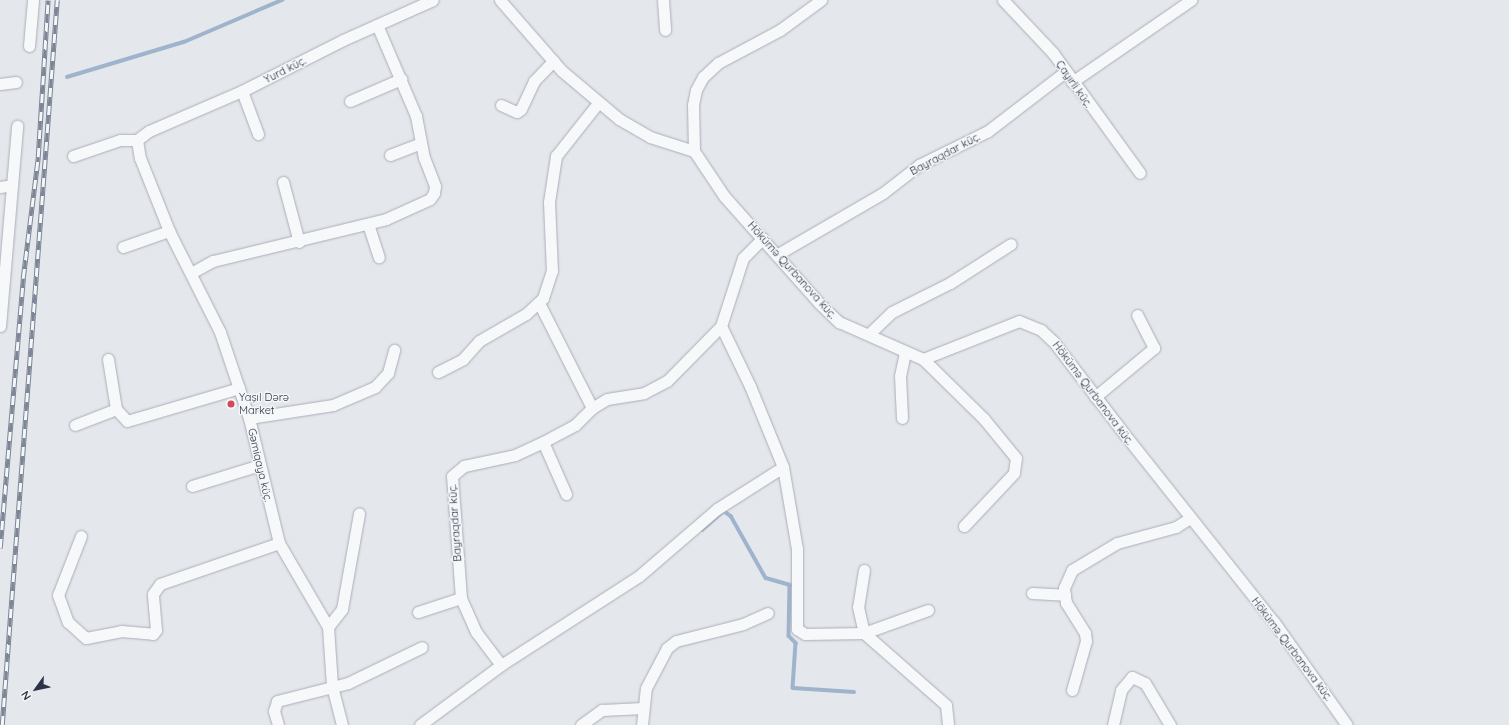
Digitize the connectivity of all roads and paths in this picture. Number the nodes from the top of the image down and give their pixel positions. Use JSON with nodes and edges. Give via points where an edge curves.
{"nodes":[{"id":1,"x":33,"y":0,"type":"edge"},
{"id":2,"x":433,"y":0,"type":"edge"},
{"id":3,"x":500,"y":0,"type":"edge"},
{"id":4,"x":663,"y":0,"type":"edge"},
{"id":5,"x":821,"y":0,"type":"edge"},
{"id":6,"x":1191,"y":0,"type":"edge"},
{"id":7,"x":1009,"y":2,"type":"edge"},
{"id":8,"x":378,"y":25,"type":"junction"},
{"id":9,"x":665,"y":30,"type":"dead end"},
{"id":10,"x":29,"y":46,"type":"dead end"},
{"id":11,"x":553,"y":61,"type":"junction"},
{"id":12,"x":1066,"y":72,"type":"junction"},
{"id":13,"x":401,"y":79,"type":"junction"},
{"id":14,"x":16,"y":82,"type":"dead end"},
{"id":15,"x":1072,"y":82,"type":"junction"},
{"id":16,"x":0,"y":84,"type":"edge"},
{"id":17,"x":242,"y":91,"type":"junction"},
{"id":18,"x":350,"y":101,"type":"dead end"},
{"id":19,"x":598,"y":103,"type":"junction"},
{"id":20,"x":501,"y":105,"type":"dead end"},
{"id":21,"x":17,"y":126,"type":"dead end"},
{"id":22,"x":258,"y":134,"type":"dead end"},
{"id":23,"x":137,"y":140,"type":"junction"},
{"id":24,"x":421,"y":143,"type":"junction"},
{"id":25,"x":694,"y":151,"type":"junction"},
{"id":26,"x":390,"y":155,"type":"dead end"},
{"id":27,"x":73,"y":156,"type":"dead end"},
{"id":28,"x":1140,"y":173,"type":"dead end"},
{"id":29,"x":283,"y":182,"type":"dead end"},
{"id":30,"x":12,"y":185,"type":"junction"},
{"id":31,"x":0,"y":187,"type":"edge"},
{"id":32,"x":368,"y":224,"type":"junction"},
{"id":33,"x":169,"y":231,"type":"junction"},
{"id":34,"x":763,"y":238,"type":"junction"},
{"id":35,"x":299,"y":242,"type":"junction"},
{"id":36,"x":1012,"y":244,"type":"dead end"},
{"id":37,"x":123,"y":247,"type":"dead end"},
{"id":38,"x":778,"y":254,"type":"junction"},
{"id":39,"x":379,"y":257,"type":"dead end"},
{"id":40,"x":191,"y":272,"type":"junction"},
{"id":41,"x":539,"y":303,"type":"junction"},
{"id":42,"x":1138,"y":315,"type":"dead end"},
{"id":43,"x":0,"y":326,"type":"edge"},
{"id":44,"x":721,"y":326,"type":"junction"},
{"id":45,"x":869,"y":334,"type":"junction"},
{"id":46,"x":394,"y":350,"type":"dead end"},
{"id":47,"x":905,"y":352,"type":"junction"},
{"id":48,"x":108,"y":359,"type":"dead end"},
{"id":49,"x":924,"y":359,"type":"junction"},
{"id":50,"x":438,"y":372,"type":"dead end"},
{"id":51,"x":239,"y":388,"type":"junction"},
{"id":52,"x":1095,"y":397,"type":"junction"},
{"id":53,"x":592,"y":408,"type":"junction"},
{"id":54,"x":116,"y":409,"type":"junction"},
{"id":55,"x":249,"y":418,"type":"junction"},
{"id":56,"x":902,"y":418,"type":"dead end"},
{"id":57,"x":75,"y":425,"type":"dead end"},
{"id":58,"x":543,"y":442,"type":"junction"},
{"id":59,"x":260,"y":465,"type":"junction"},
{"id":60,"x":783,"y":467,"type":"junction"},
{"id":61,"x":192,"y":486,"type":"dead end"},
{"id":62,"x":566,"y":494,"type":"dead end"},
{"id":63,"x":359,"y":514,"type":"dead end"},
{"id":64,"x":1190,"y":518,"type":"junction"},
{"id":65,"x":964,"y":526,"type":"dead end"},
{"id":66,"x":81,"y":536,"type":"dead end"},
{"id":67,"x":279,"y":543,"type":"junction"},
{"id":68,"x":864,"y":570,"type":"dead end"},
{"id":69,"x":1032,"y":593,"type":"dead end"},
{"id":70,"x":1064,"y":595,"type":"junction"},
{"id":71,"x":461,"y":598,"type":"junction"},
{"id":72,"x":928,"y":610,"type":"dead end"},
{"id":73,"x":418,"y":612,"type":"dead end"},
{"id":74,"x":768,"y":613,"type":"dead end"},
{"id":75,"x":328,"y":627,"type":"junction"},
{"id":76,"x":865,"y":633,"type":"junction"},
{"id":77,"x":422,"y":647,"type":"dead end"},
{"id":78,"x":501,"y":665,"type":"junction"},
{"id":79,"x":332,"y":686,"type":"junction"},
{"id":80,"x":1072,"y":690,"type":"dead end"},
{"id":81,"x":643,"y":708,"type":"junction"},
{"id":82,"x":278,"y":725,"type":"edge"},
{"id":83,"x":342,"y":725,"type":"edge"},
{"id":84,"x":420,"y":725,"type":"edge"},
{"id":85,"x":581,"y":725,"type":"edge"},
{"id":86,"x":642,"y":725,"type":"edge"},
{"id":87,"x":948,"y":725,"type":"edge"},
{"id":88,"x":1113,"y":725,"type":"edge"},
{"id":89,"x":1170,"y":725,"type":"edge"},
{"id":90,"x":1347,"y":725,"type":"edge"}],
"edges":[{"from":1,"to":10,"type":"street"},
{"from":2,"to":8,"type":"street","name":"Yurd küç."},
{"from":3,"to":11,"type":"street"},
{"from":4,"to":9,"type":"street"},
{"from":5,"to":25,"type":"street","via":[[780,30],[718,63],[703,77],[696,90],[693,105]]},
{"from":6,"to":15,"type":"street"},
{"from":7,"to":12,"type":"street","name":"Çayırli küç."},
{"from":8,"to":13,"type":"street"},
{"from":8,"to":17,"type":"street","name":"Yurd küç."},
{"from":11,"to":19,"type":"street"},
{"from":11,"to":20,"type":"street","via":[[534,81],[521,109],[517,112]]},
{"from":12,"to":15,"type":"street","name":"Çayırli küç."},
{"from":12,"to":38,"type":"street","name":"Bayraqdar küç.","via":[[988,131],[919,165],[883,192]]},
{"from":13,"to":18,"type":"street"},
{"from":13,"to":24,"type":"street","via":[[416,116]]},
{"from":14,"to":16,"type":"street"},
{"from":15,"to":28,"type":"street","name":"Çayırli küç."},
{"from":17,"to":22,"type":"street"},
{"from":17,"to":23,"type":"street","name":"Yurd küç.","via":[[149,131]]},
{"from":19,"to":25,"type":"street","via":[[635,130]]},
{"from":19,"to":41,"type":"street","via":[[556,156],[549,202],[552,271],[550,284]]},
{"from":21,"to":30,"type":"street"},
{"from":23,"to":27,"type":"street","via":[[120,140]]},
{"from":23,"to":33,"type":"street","name":"Gəmiqaya küç.","via":[[140,158]]},
{"from":24,"to":26,"type":"street"},
{"from":24,"to":32,"type":"street","via":[[427,169],[435,186],[434,193],[430,199]]},
{"from":25,"to":34,"type":"street","name":"Hökümə Qurbanova küç.","via":[[724,196]]},
{"from":29,"to":35,"type":"street"},
{"from":30,"to":31,"type":"street"},
{"from":30,"to":43,"type":"street"},
{"from":32,"to":35,"type":"street"},
{"from":32,"to":39,"type":"street"},
{"from":33,"to":37,"type":"street"},
{"from":33,"to":40,"type":"street","name":"Gəmiqaya küç."},
{"from":34,"to":38,"type":"street","name":"Hökümə Qurbanova küç."},
{"from":34,"to":44,"type":"street","name":"Bayraqdar küç.","via":[[742,258]]},
{"from":35,"to":40,"type":"street","via":[[213,261]]},
{"from":36,"to":45,"type":"street","via":[[950,283],[892,312]]},
{"from":38,"to":45,"type":"street","name":"Hökümə Qurbanova küç.","via":[[829,313],[850,328]]},
{"from":40,"to":51,"type":"street","name":"Gəmiqaya küç.","via":[[220,332]]},
{"from":41,"to":50,"type":"street","via":[[479,342],[463,359]]},
{"from":41,"to":53,"type":"street"},
{"from":42,"to":52,"type":"street","via":[[1154,348]]},
{"from":44,"to":53,"type":"street","name":"Bayraqdar küç.","via":[[658,388],[618,395]]},
{"from":44,"to":60,"type":"street","via":[[750,386]]},
{"from":45,"to":47,"type":"street","name":"Hökümə Qurbanova küç."},
{"from":46,"to":55,"type":"street","via":[[388,373],[375,387],[333,404]]},
{"from":47,"to":49,"type":"street","name":"Hökümə Qurbanova küç."},
{"from":47,"to":56,"type":"street","via":[[900,376]]},
{"from":48,"to":54,"type":"street"},
{"from":49,"to":52,"type":"street","name":"Hökümə Qurbanova küç.","via":[[1019,321],[1041,330],[1053,341]]},
{"from":49,"to":65,"type":"street","via":[[984,419],[1016,458],[1014,473]]},
{"from":51,"to":54,"type":"street","via":[[132,421],[126,421]]},
{"from":51,"to":55,"type":"street","name":"Gəmiqaya küç."},
{"from":52,"to":64,"type":"street","name":"Hökümə Qurbanova küç."},
{"from":53,"to":58,"type":"street","name":"Bayraqdar küç.","via":[[575,425]]},
{"from":54,"to":57,"type":"street"},
{"from":55,"to":59,"type":"street","name":"Gəmiqaya küç."},
{"from":58,"to":62,"type":"street"},
{"from":58,"to":71,"type":"street","name":"Bayraqdar küç.","via":[[515,455],[464,466],[452,476]]},
{"from":59,"to":61,"type":"street"},
{"from":59,"to":67,"type":"street","name":"Gəmiqaya küç."},
{"from":60,"to":76,"type":"street","via":[[797,549],[797,629],[805,634]]},
{"from":60,"to":78,"type":"street","via":[[717,509],[639,576]]},
{"from":63,"to":75,"type":"street","via":[[342,609]]},
{"from":64,"to":70,"type":"street","via":[[1176,527],[1117,543],[1087,559],[1066,579]]},
{"from":64,"to":90,"type":"street","name":"Hökümə Qurbanova küç.","via":[[1274,622]]},
{"from":66,"to":67,"type":"street","via":[[60,584],[58,595],[68,622],[86,638],[121,631],[153,634],[156,630],[153,594],[160,584]]},
{"from":67,"to":75,"type":"street","name":"Gəmiqaya küç."},
{"from":68,"to":76,"type":"street","via":[[858,607]]},
{"from":69,"to":70,"type":"street"},
{"from":70,"to":80,"type":"street","via":[[1086,641]]},
{"from":71,"to":73,"type":"street"},
{"from":71,"to":78,"type":"street","name":"Bayraqdar küç.","via":[[476,632]]},
{"from":72,"to":76,"type":"street"},
{"from":74,"to":81,"type":"street","via":[[743,624],[676,641],[666,648],[646,688]]},
{"from":75,"to":79,"type":"street","name":"Gəmiqaya küç."},
{"from":76,"to":87,"type":"street","via":[[940,698],[949,712]]},
{"from":77,"to":79,"type":"street","via":[[348,683]]},
{"from":78,"to":84,"type":"street"},
{"from":79,"to":82,"type":"street","via":[[278,701],[274,711]]},
{"from":79,"to":83,"type":"street","name":"Gəmiqaya küç."},
{"from":81,"to":85,"type":"street","via":[[602,710]]},
{"from":81,"to":86,"type":"street"},
{"from":88,"to":89,"type":"street","via":[[1121,690],[1132,677],[1145,683]]}]}
